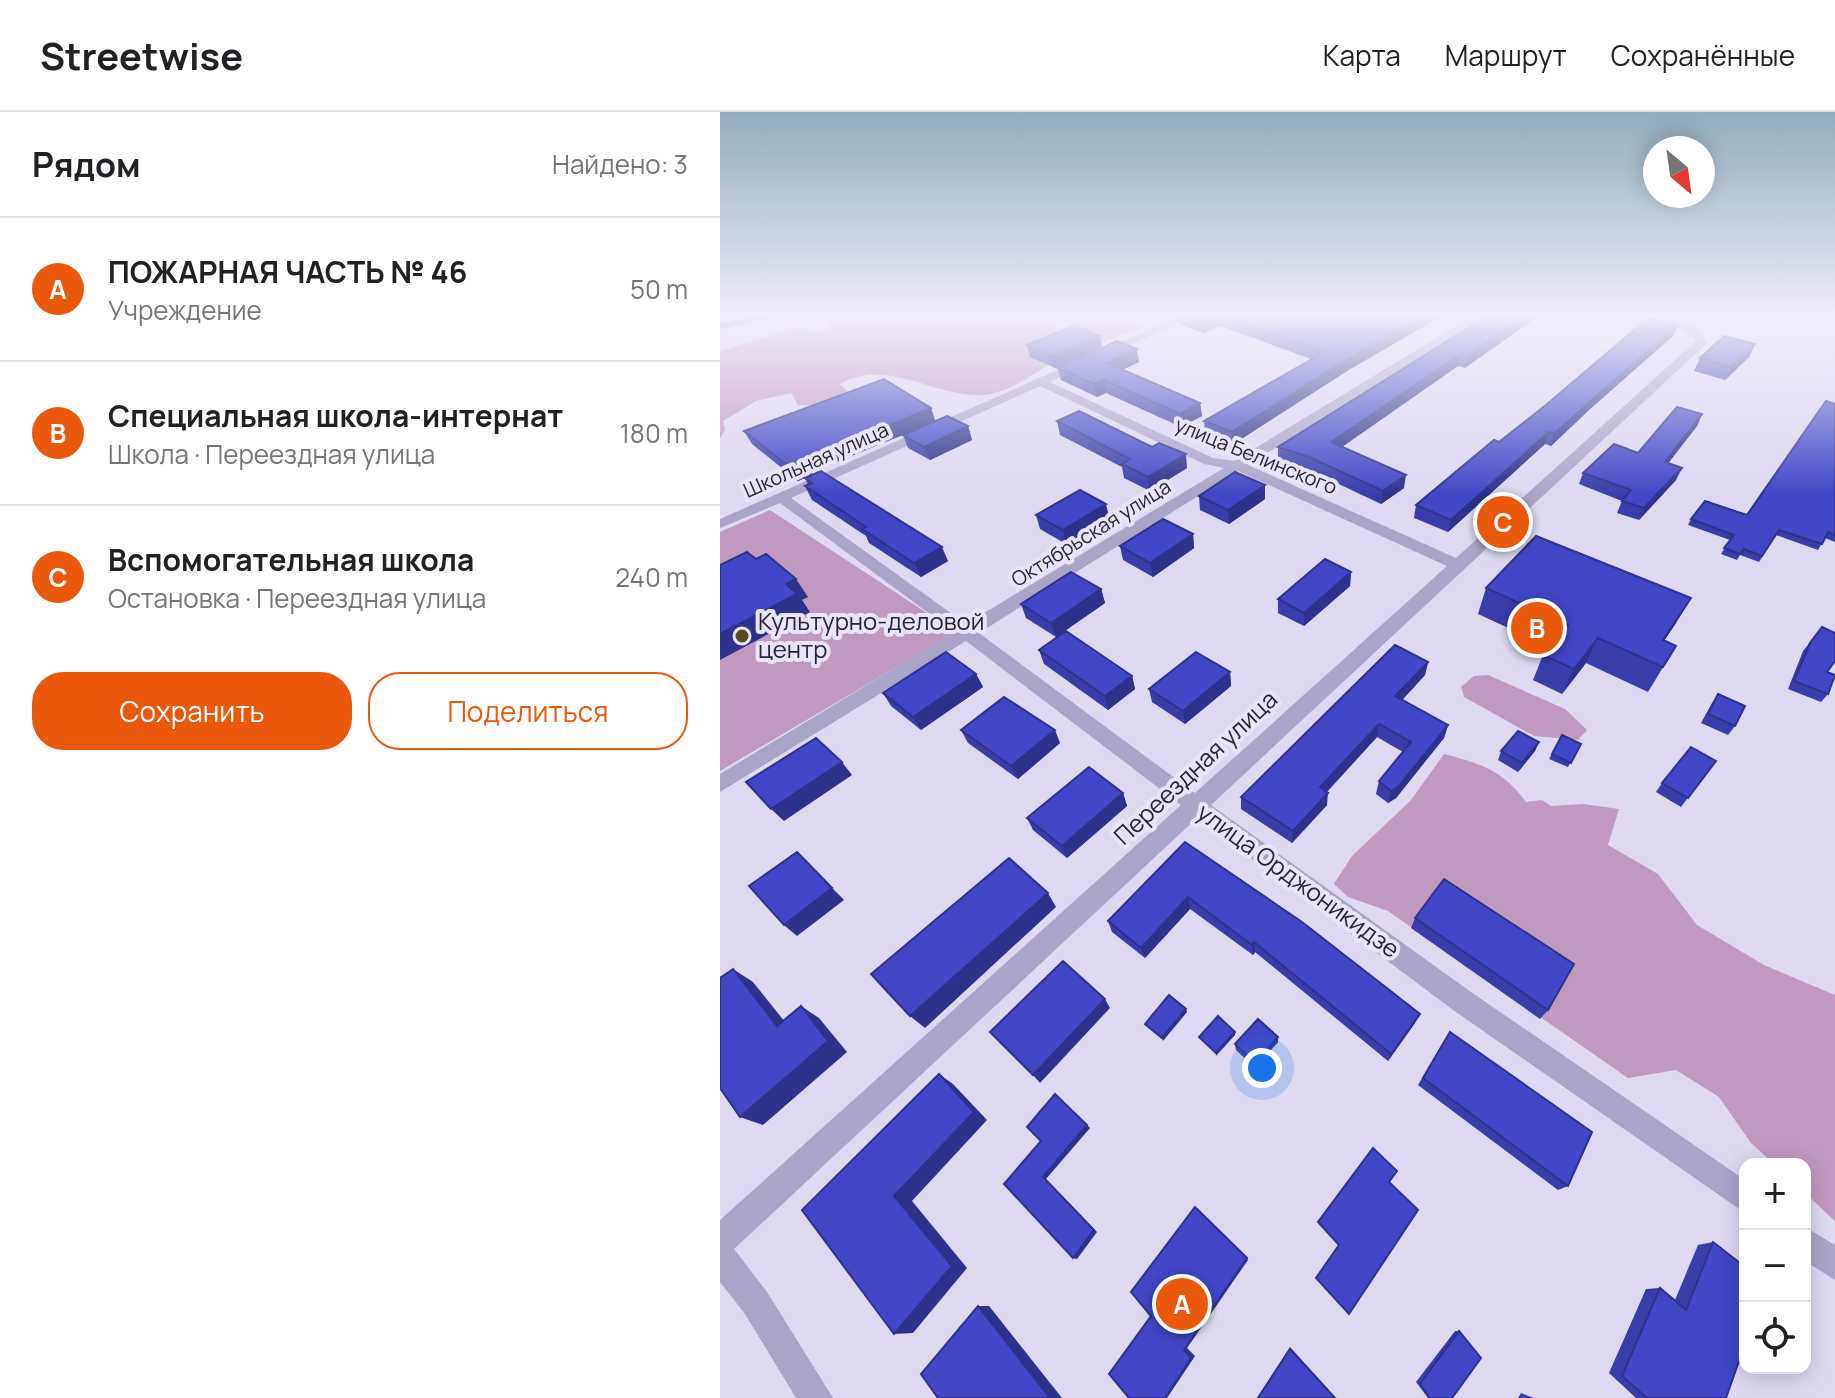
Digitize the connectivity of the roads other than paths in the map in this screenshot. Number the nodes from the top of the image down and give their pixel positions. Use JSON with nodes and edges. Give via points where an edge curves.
{"nodes":[{"id":1,"x":1057,"y":375,"type":"edge"},
{"id":2,"x":1385,"y":375,"type":"edge"},
{"id":3,"x":1667,"y":375,"type":"edge"},
{"id":4,"x":1041,"y":382,"type":"junction"},
{"id":5,"x":1238,"y":466,"type":"junction"},
{"id":6,"x":781,"y":497,"type":"junction"},
{"id":7,"x":720,"y":524,"type":"edge"},
{"id":8,"x":1456,"y":564,"type":"junction"},
{"id":9,"x":969,"y":631,"type":"junction"},
{"id":10,"x":720,"y":784,"type":"edge"},
{"id":11,"x":1194,"y":804,"type":"junction"},
{"id":12,"x":1739,"y":1194,"type":"edge"},
{"id":13,"x":720,"y":1241,"type":"edge"},
{"id":14,"x":1811,"y":1246,"type":"edge"},
{"id":15,"x":720,"y":1257,"type":"edge"},
{"id":16,"x":1835,"y":1264,"type":"edge"},
{"id":17,"x":816,"y":1398,"type":"edge"}],
"edges":[{"from":1,"to":4,"type":"street","name":"Школьная улица"},
{"from":2,"to":5,"type":"street","name":"Октябрьская улица"},
{"from":3,"to":8,"type":"street","name":"Переездная улица"},
{"from":4,"to":5,"type":"street","name":"улица Белинского","via":[[1209,461]]},
{"from":4,"to":6,"type":"street","name":"Школьная улица"},
{"from":5,"to":8,"type":"street","name":"улица Белинского"},
{"from":5,"to":9,"type":"street","name":"Октябрьская улица"},
{"from":6,"to":7,"type":"street","name":"Школьная улица"},
{"from":6,"to":9,"type":"street","name":"улица Орджоникидзе"},
{"from":8,"to":11,"type":"street","name":"Переездная улица"},
{"from":9,"to":10,"type":"street","name":"Октябрьская улица"},
{"from":9,"to":11,"type":"street","name":"улица Орджоникидзе"},
{"from":11,"to":12,"type":"street","name":"улица Орджоникидзе","via":[[1463,1002]]},
{"from":11,"to":13,"type":"street","name":"Переездная улица"},
{"from":14,"to":16,"type":"street"},
{"from":15,"to":17,"type":"street"}]}
